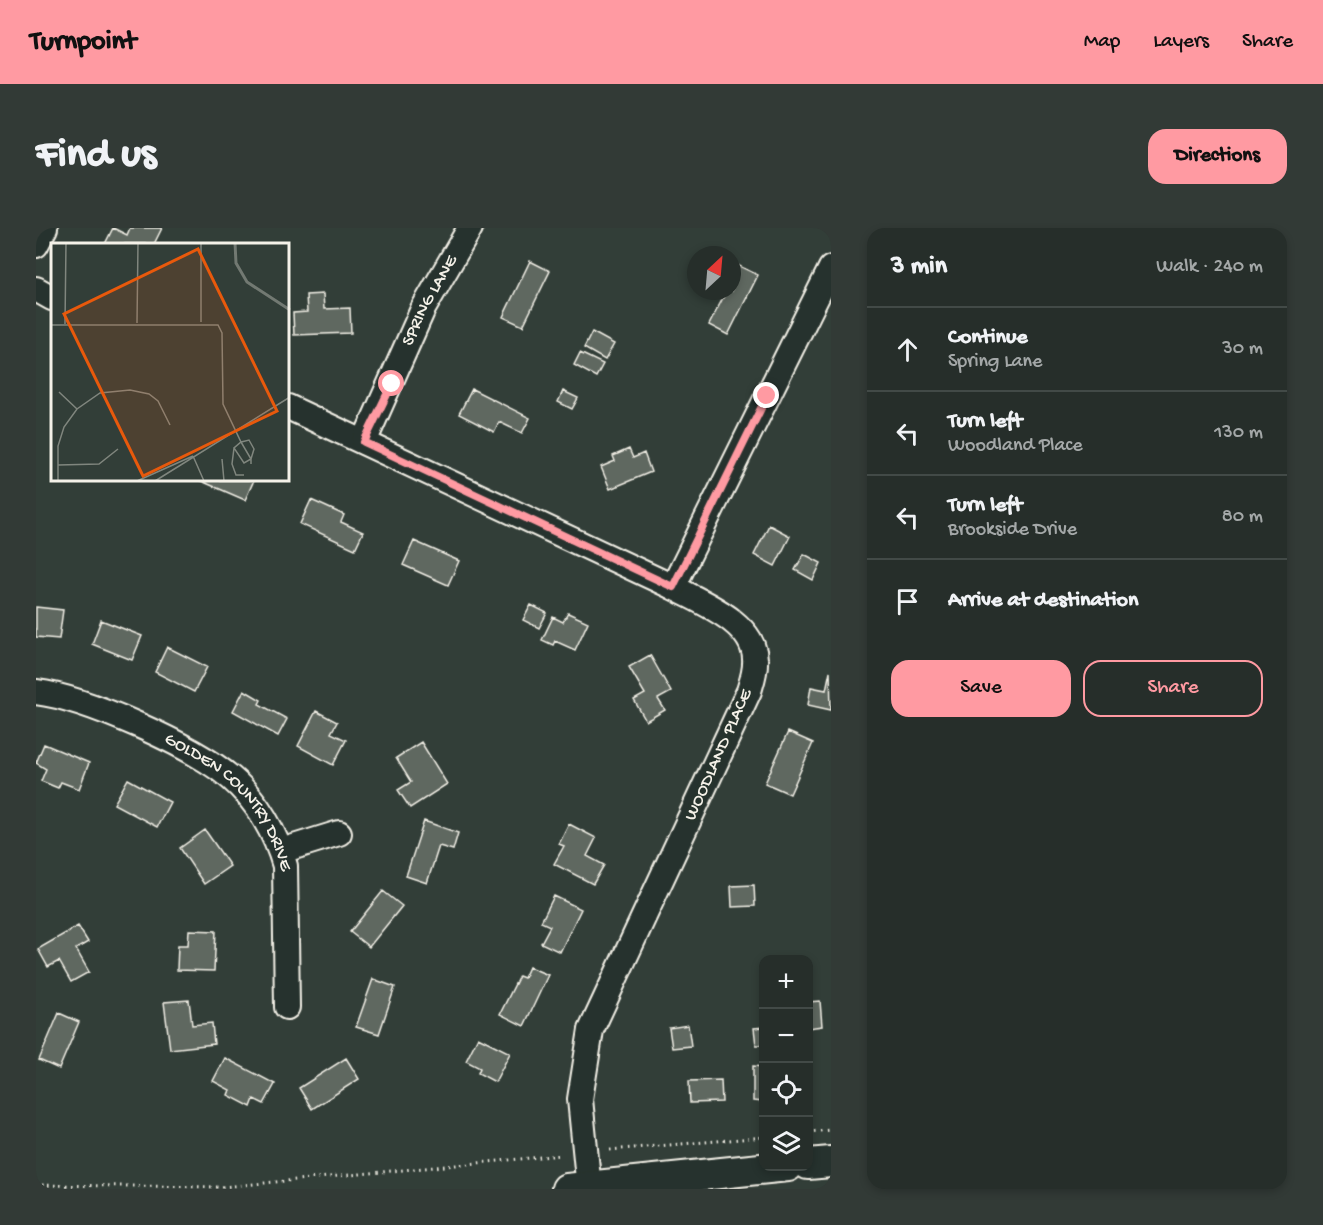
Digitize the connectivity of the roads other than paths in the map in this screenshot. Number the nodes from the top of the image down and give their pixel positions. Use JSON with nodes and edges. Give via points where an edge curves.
{"nodes":[{"id":1,"x":45,"y":228,"type":"edge"},
{"id":2,"x":470,"y":228,"type":"edge"},
{"id":3,"x":36,"y":245,"type":"edge"},
{"id":4,"x":831,"y":268,"type":"edge"},
{"id":5,"x":36,"y":290,"type":"edge"},
{"id":6,"x":51,"y":298,"type":"edge"},
{"id":7,"x":290,"y":408,"type":"edge"},
{"id":8,"x":364,"y":442,"type":"junction"},
{"id":9,"x":673,"y":587,"type":"junction"},
{"id":10,"x":36,"y":692,"type":"edge"},
{"id":11,"x":339,"y":833,"type":"dead end"},
{"id":12,"x":281,"y":851,"type":"junction"},
{"id":13,"x":286,"y":1007,"type":"dead end"},
{"id":14,"x":831,"y":1162,"type":"edge"},
{"id":15,"x":813,"y":1164,"type":"edge"},
{"id":16,"x":759,"y":1170,"type":"edge"},
{"id":17,"x":582,"y":1188,"type":"edge"}],
"edges":[{"from":1,"to":3,"type":"street"},
{"from":2,"to":8,"type":"street","name":"SPRING LANE","via":[[423,309]]},
{"from":4,"to":9,"type":"street"},
{"from":5,"to":6,"type":"street"},
{"from":7,"to":8,"type":"street","name":"WOODLAND PLACE"},
{"from":8,"to":9,"type":"street","name":"WOODLAND PLACE"},
{"from":9,"to":17,"type":"street","name":"WOODLAND PLACE","via":[[738,627],[756,657],[754,673],[736,722],[591,1030],[580,1099]]},
{"from":10,"to":12,"type":"street","name":"GOLDEN COUNTRY DRIVE","via":[[79,701],[211,765],[232,779],[258,810]]},
{"from":11,"to":12,"type":"street"},
{"from":12,"to":13,"type":"street","name":"GOLDEN COUNTRY DRIVE","via":[[285,866]]},
{"from":14,"to":15,"type":"main road"},
{"from":16,"to":17,"type":"main road"}]}
